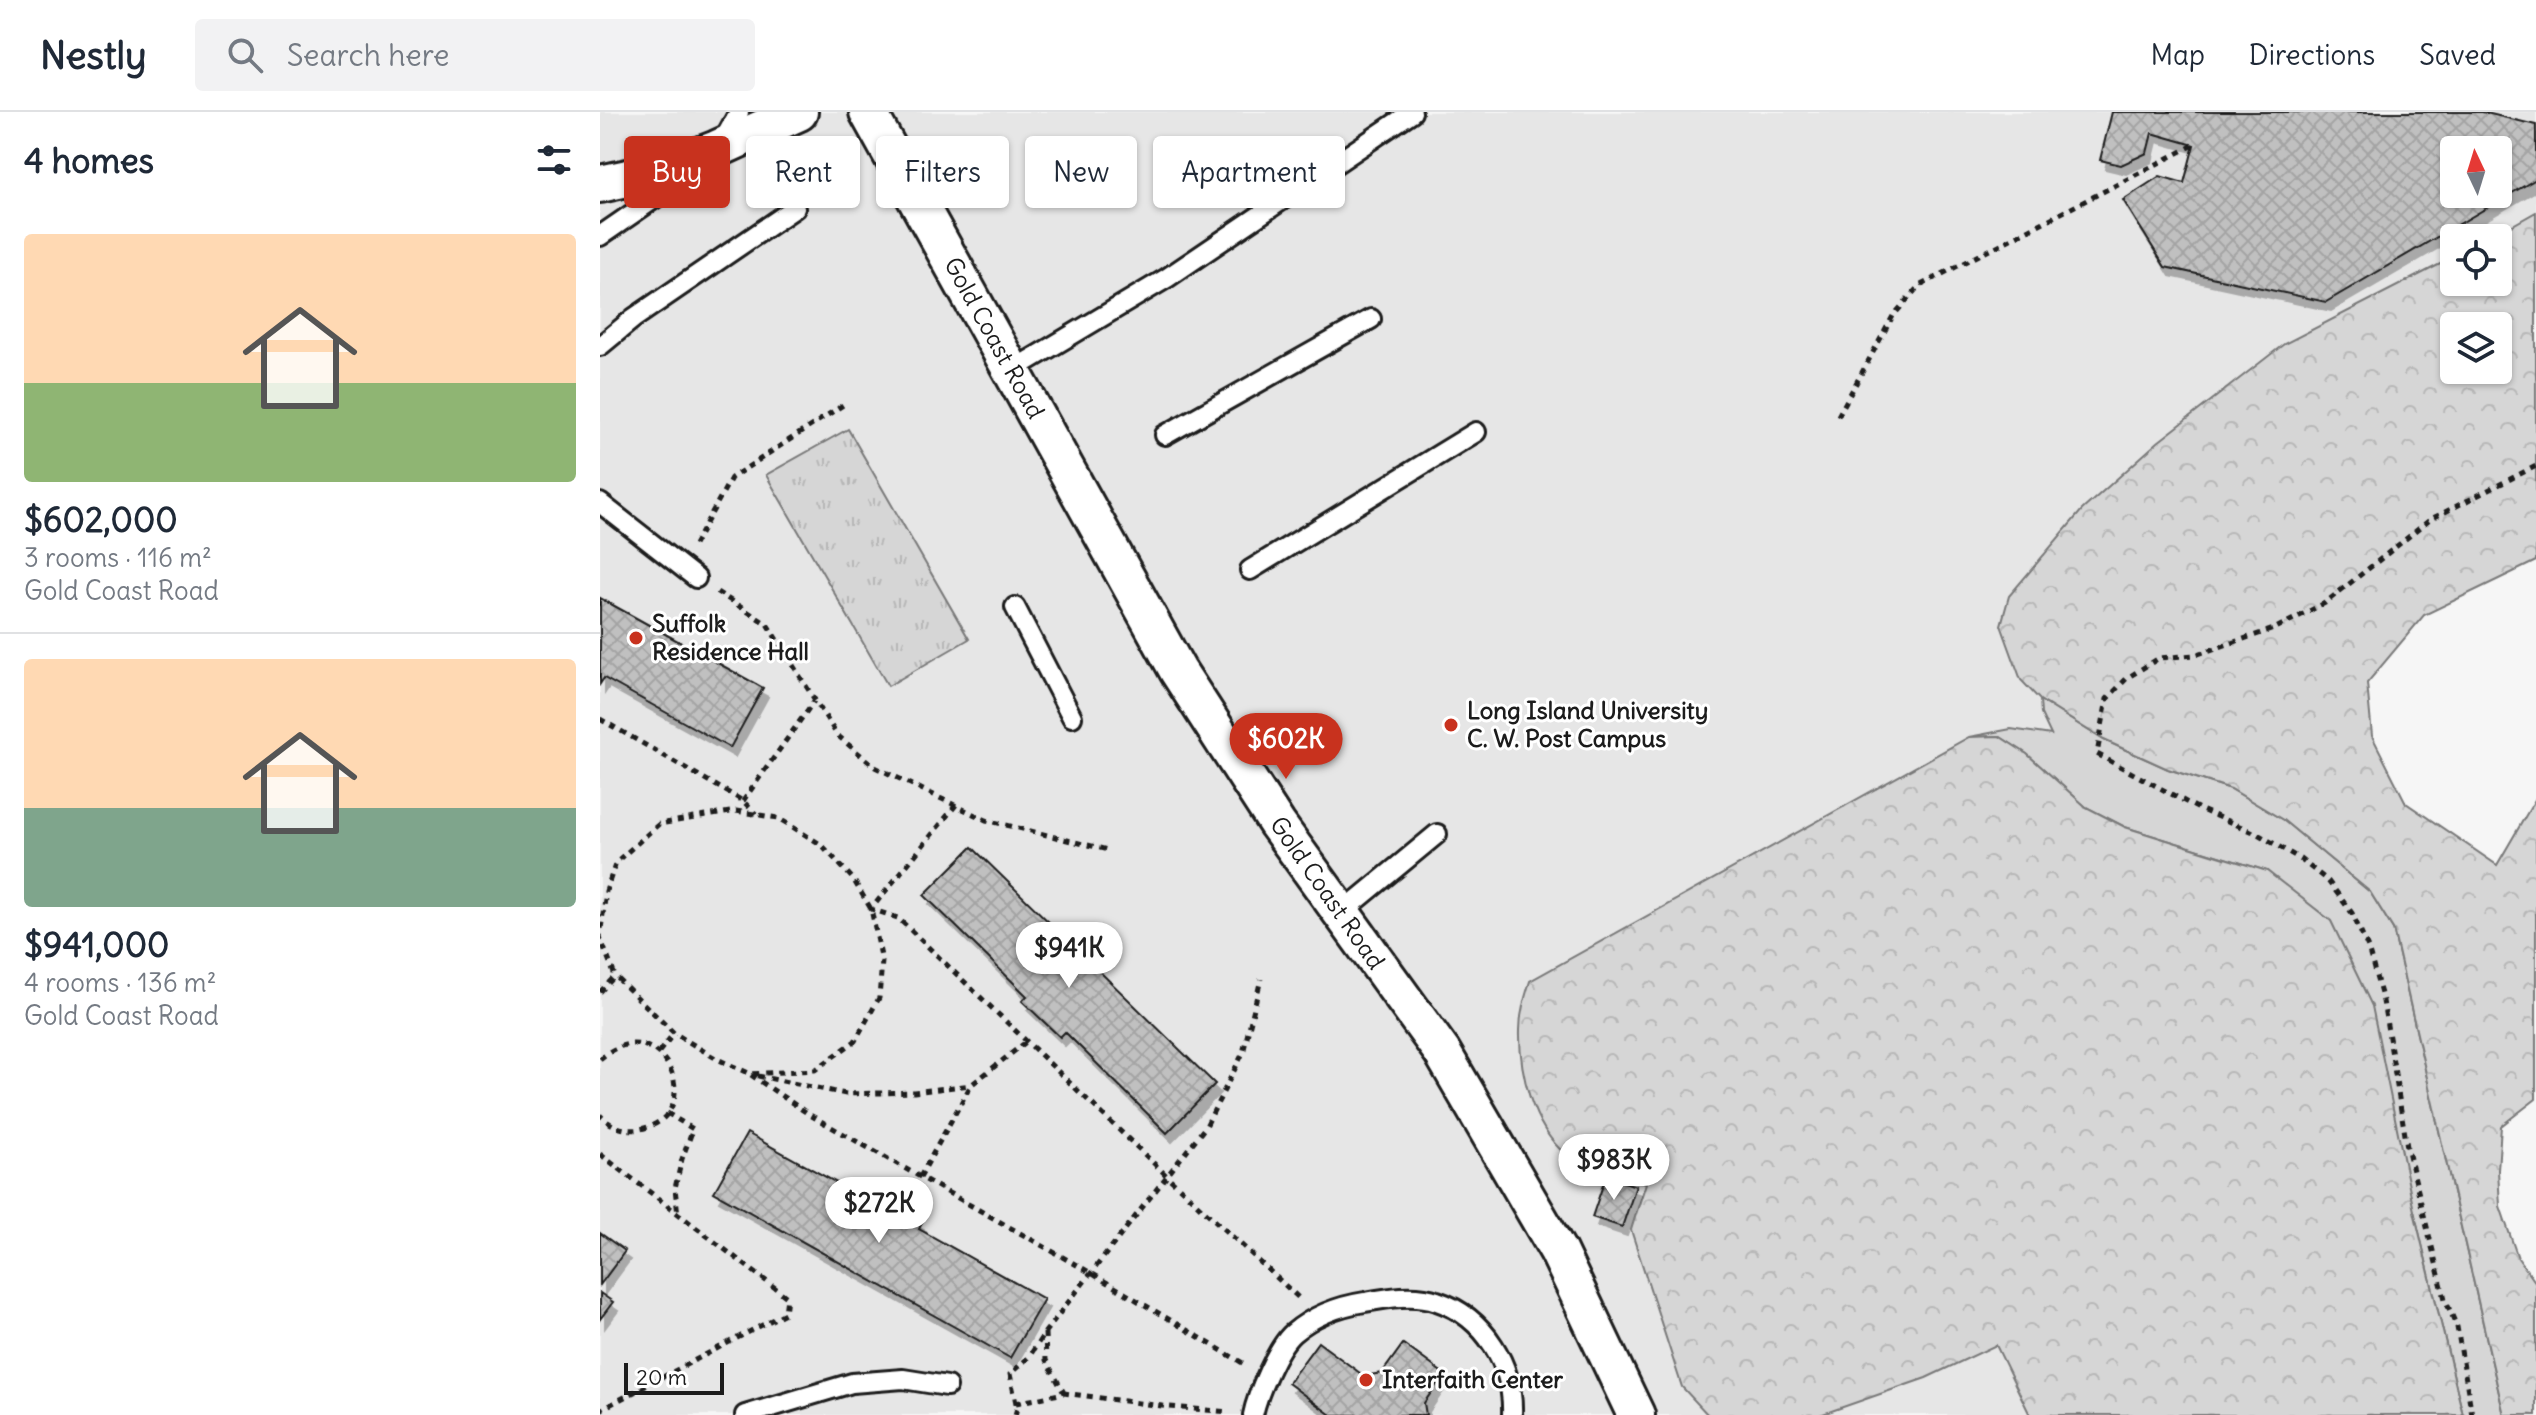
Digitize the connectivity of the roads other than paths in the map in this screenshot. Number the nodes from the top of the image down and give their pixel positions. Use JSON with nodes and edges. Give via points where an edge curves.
{"nodes":[{"id":1,"x":799,"y":112,"type":"edge"},
{"id":2,"x":845,"y":112,"type":"edge"},
{"id":3,"x":868,"y":112,"type":"edge"},
{"id":4,"x":1412,"y":112,"type":"edge"},
{"id":5,"x":735,"y":132,"type":"edge"},
{"id":6,"x":882,"y":136,"type":"edge"},
{"id":7,"x":876,"y":141,"type":"edge"},
{"id":8,"x":600,"y":184,"type":"edge"},
{"id":9,"x":795,"y":208,"type":"dead end"},
{"id":10,"x":923,"y":208,"type":"edge"},
{"id":11,"x":600,"y":236,"type":"edge"},
{"id":12,"x":1371,"y":319,"type":"dead end"},
{"id":13,"x":600,"y":346,"type":"edge"},
{"id":14,"x":1011,"y":371,"type":"junction"},
{"id":15,"x":1476,"y":432,"type":"dead end"},
{"id":16,"x":1165,"y":435,"type":"dead end"},
{"id":17,"x":600,"y":503,"type":"edge"},
{"id":18,"x":1250,"y":570,"type":"dead end"},
{"id":19,"x":689,"y":573,"type":"road end"},
{"id":20,"x":1015,"y":607,"type":"dead end"},
{"id":21,"x":1072,"y":717,"type":"dead end"},
{"id":22,"x":1437,"y":834,"type":"dead end"},
{"id":23,"x":1340,"y":914,"type":"junction"},
{"id":24,"x":947,"y":1386,"type":"dead end"},
{"id":25,"x":1253,"y":1414,"type":"edge"},
{"id":26,"x":745,"y":1415,"type":"edge"},
{"id":27,"x":1512,"y":1415,"type":"edge"},
{"id":28,"x":1636,"y":1415,"type":"edge"}],
"edges":[{"from":1,"to":5,"type":"street"},
{"from":2,"to":7,"type":"street","name":"Gold Coast Road"},
{"from":3,"to":6,"type":"street","name":"Gold Coast Road"},
{"from":4,"to":14,"type":"lane","via":[[1167,278]]},
{"from":5,"to":8,"type":"street","via":[[660,171]]},
{"from":5,"to":11,"type":"lane"},
{"from":9,"to":13,"type":"lane"},
{"from":10,"to":14,"type":"street","name":"Gold Coast Road"},
{"from":12,"to":16,"type":"lane"},
{"from":14,"to":23,"type":"street","name":"Gold Coast Road","via":[[1178,671]]},
{"from":15,"to":18,"type":"lane"},
{"from":17,"to":19,"type":"lane"},
{"from":20,"to":21,"type":"lane"},
{"from":22,"to":23,"type":"lane"},
{"from":23,"to":28,"type":"street","name":"Gold Coast Road","via":[[1442,1052],[1558,1251]]},
{"from":24,"to":26,"type":"lane","via":[[903,1379],[852,1383]]},
{"from":25,"to":27,"type":"lane","via":[[1266,1377],[1291,1334],[1337,1307],[1396,1297],[1436,1300],[1473,1319],[1496,1347],[1513,1395]]}]}
